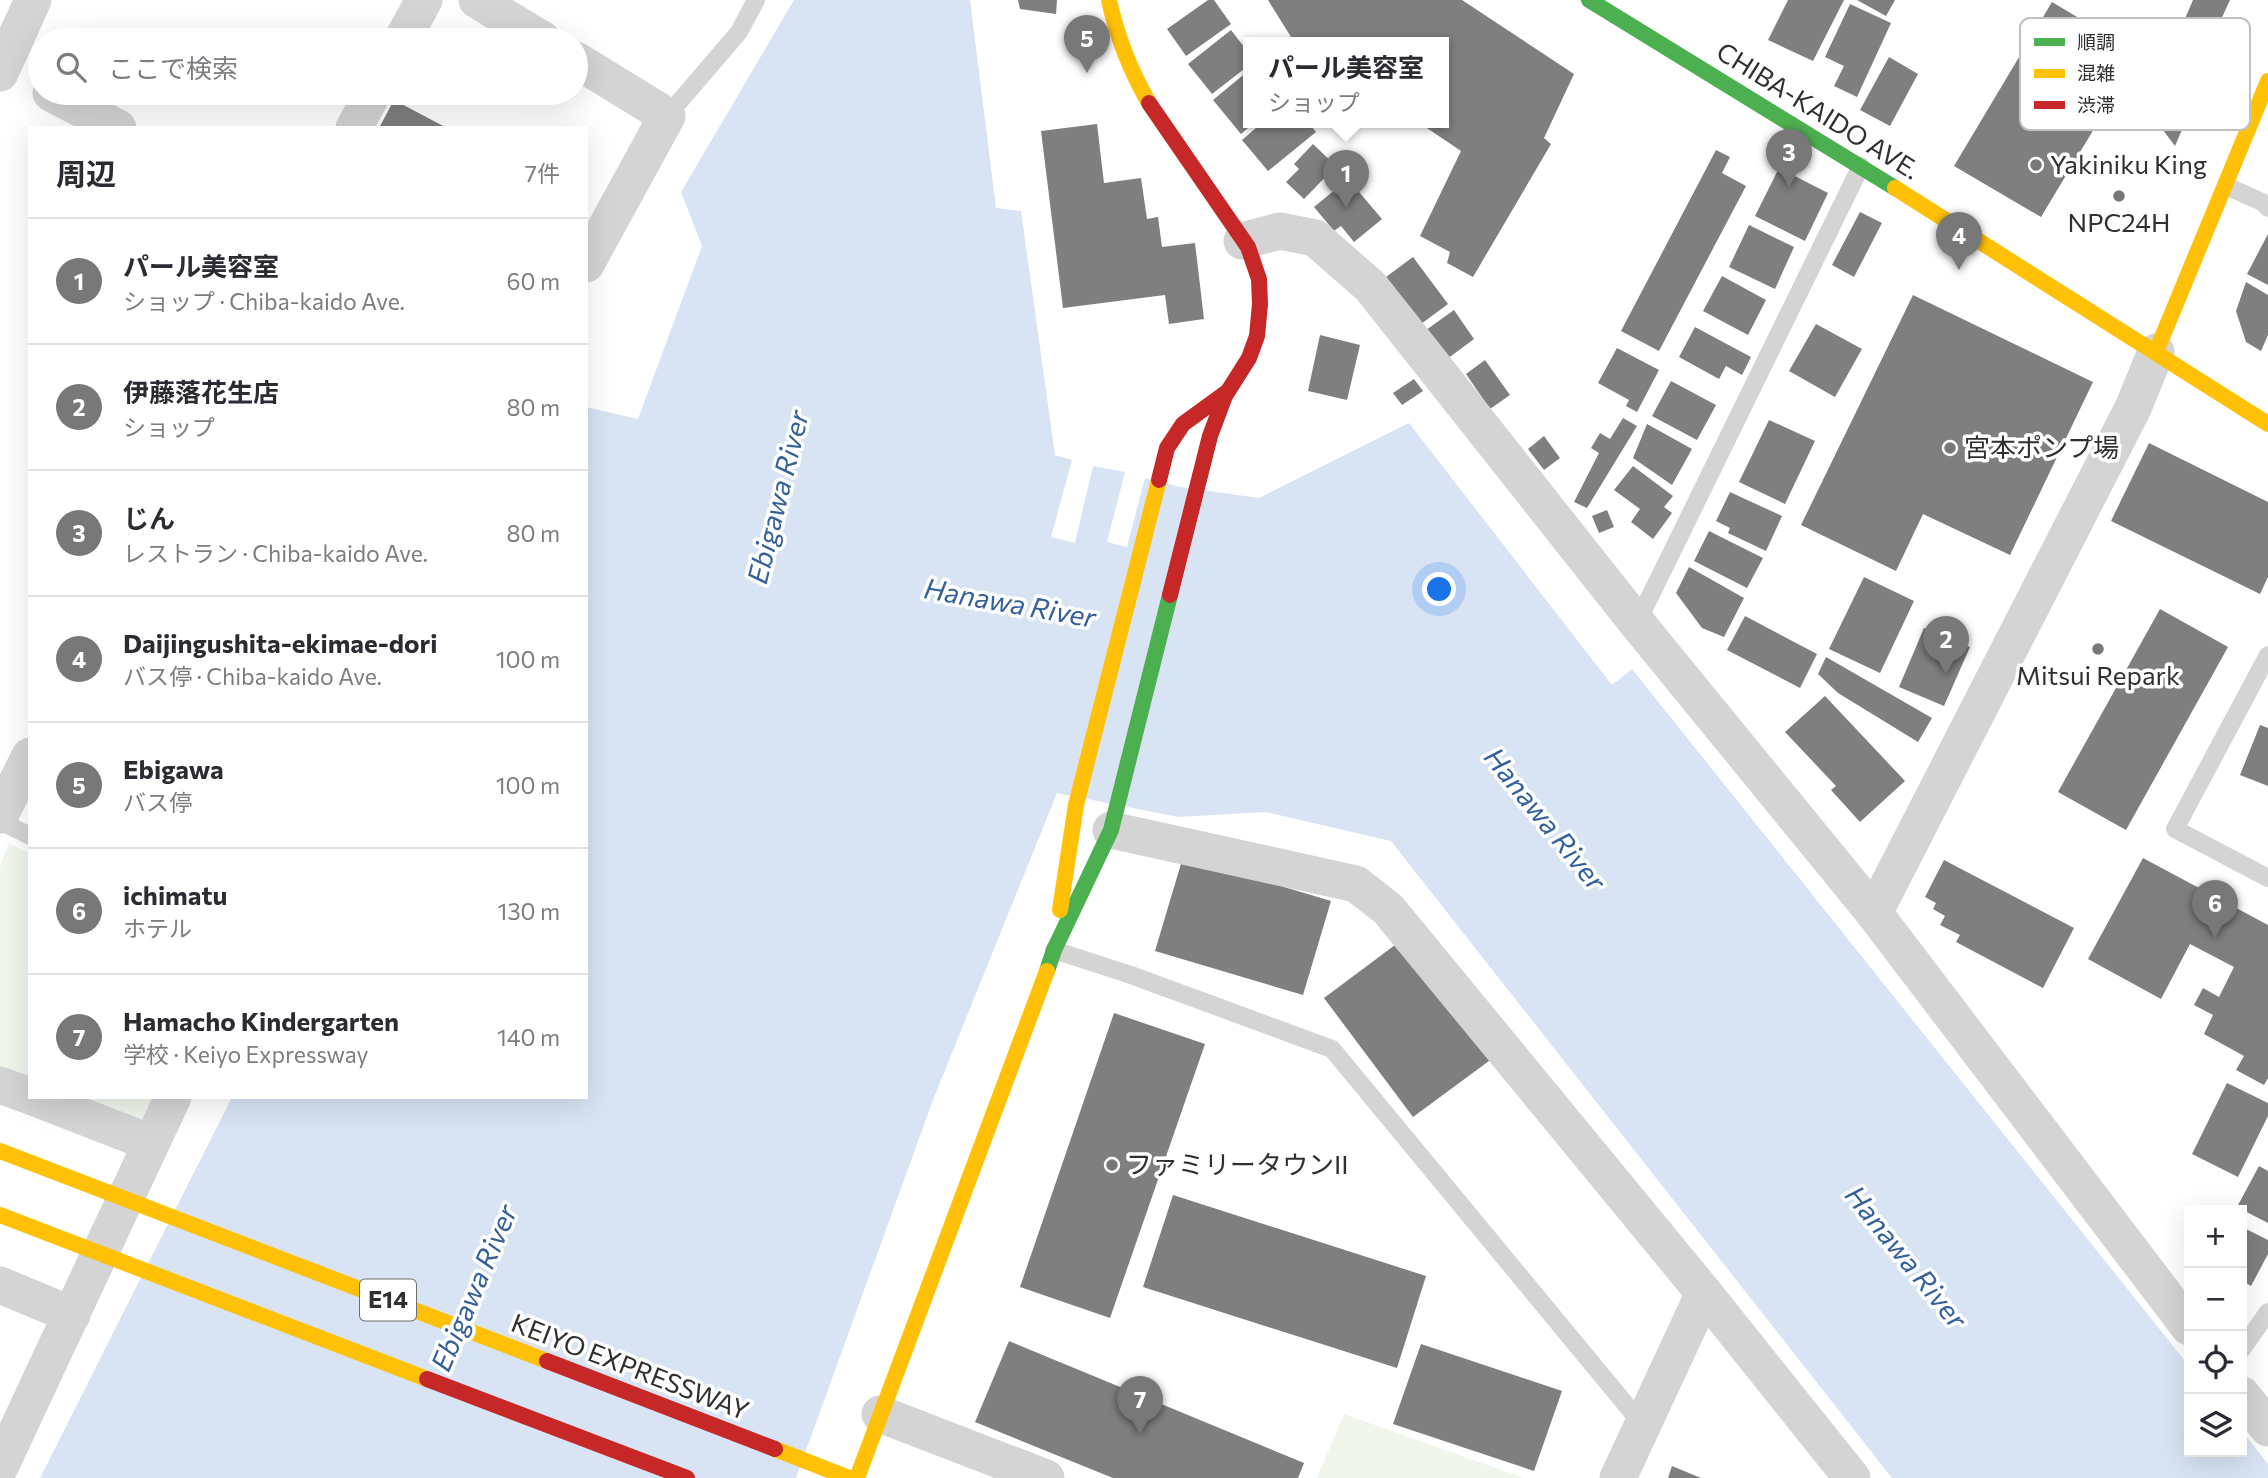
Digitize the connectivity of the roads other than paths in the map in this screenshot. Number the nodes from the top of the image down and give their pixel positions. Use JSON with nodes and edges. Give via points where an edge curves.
{"nodes":[{"id":1,"x":33,"y":0,"type":"edge"},
{"id":2,"x":424,"y":0,"type":"edge"},
{"id":3,"x":477,"y":0,"type":"edge"},
{"id":4,"x":756,"y":0,"type":"edge"},
{"id":5,"x":1109,"y":0,"type":"edge"},
{"id":6,"x":1589,"y":0,"type":"edge"},
{"id":7,"x":409,"y":28,"type":"edge"},
{"id":8,"x":523,"y":28,"type":"edge"},
{"id":9,"x":588,"y":67,"type":"edge"},
{"id":10,"x":1,"y":69,"type":"edge"},
{"id":11,"x":28,"y":81,"type":"edge"},
{"id":12,"x":2268,"y":81,"type":"edge"},
{"id":13,"x":74,"y":105,"type":"edge"},
{"id":14,"x":366,"y":105,"type":"edge"},
{"id":15,"x":667,"y":116,"type":"junction"},
{"id":16,"x":114,"y":126,"type":"edge"},
{"id":17,"x":355,"y":126,"type":"edge"},
{"id":18,"x":2250,"y":126,"type":"edge"},
{"id":19,"x":2248,"y":130,"type":"edge"},
{"id":20,"x":1861,"y":166,"type":"junction"},
{"id":21,"x":2226,"y":186,"type":"junction"},
{"id":22,"x":2268,"y":208,"type":"edge"},
{"id":23,"x":1242,"y":240,"type":"junction"},
{"id":24,"x":588,"y":260,"type":"edge"},
{"id":25,"x":2156,"y":352,"type":"junction"},
{"id":26,"x":1227,"y":392,"type":"junction"},
{"id":27,"x":2268,"y":424,"type":"edge"},
{"id":28,"x":1637,"y":623,"type":"junction"},
{"id":29,"x":2268,"y":655,"type":"edge"},
{"id":30,"x":28,"y":761,"type":"edge"},
{"id":31,"x":0,"y":815,"type":"edge"},
{"id":32,"x":0,"y":821,"type":"edge"},
{"id":33,"x":1113,"y":823,"type":"junction"},
{"id":34,"x":28,"y":835,"type":"edge"},
{"id":35,"x":2268,"y":878,"type":"edge"},
{"id":36,"x":1874,"y":914,"type":"junction"},
{"id":37,"x":1054,"y":950,"type":"junction"},
{"id":38,"x":0,"y":1085,"type":"edge"},
{"id":39,"x":28,"y":1096,"type":"edge"},
{"id":40,"x":36,"y":1099,"type":"edge"},
{"id":41,"x":172,"y":1099,"type":"edge"},
{"id":42,"x":151,"y":1143,"type":"junction"},
{"id":43,"x":0,"y":1151,"type":"edge"},
{"id":44,"x":0,"y":1215,"type":"edge"},
{"id":45,"x":0,"y":1286,"type":"edge"},
{"id":46,"x":1704,"y":1293,"type":"junction"},
{"id":47,"x":2268,"y":1311,"type":"edge"},
{"id":48,"x":72,"y":1315,"type":"junction"},
{"id":49,"x":2184,"y":1320,"type":"edge"},
{"id":50,"x":2247,"y":1342,"type":"edge"},
{"id":51,"x":2247,"y":1401,"type":"edge"},
{"id":52,"x":880,"y":1415,"type":"junction"},
{"id":53,"x":1643,"y":1424,"type":"junction"},
{"id":54,"x":2268,"y":1427,"type":"edge"},
{"id":55,"x":0,"y":1467,"type":"edge"},
{"id":56,"x":687,"y":1478,"type":"edge"},
{"id":57,"x":849,"y":1478,"type":"edge"},
{"id":58,"x":857,"y":1478,"type":"edge"},
{"id":59,"x":1046,"y":1478,"type":"edge"},
{"id":60,"x":1618,"y":1478,"type":"edge"},
{"id":61,"x":1852,"y":1478,"type":"edge"}],
"edges":[{"from":1,"to":10,"type":"street"},
{"from":2,"to":7,"type":"street"},
{"from":3,"to":8,"type":"street"},
{"from":4,"to":15,"type":"lane","via":[[739,32]]},
{"from":5,"to":23,"type":"main road","via":[[1112,24],[1150,104]]},
{"from":6,"to":20,"type":"main road","name":"CHIBA-KAIDO AVE."},
{"from":9,"to":15,"type":"street"},
{"from":10,"to":11,"type":"street"},
{"from":12,"to":18,"type":"main road"},
{"from":13,"to":16,"type":"street"},
{"from":14,"to":17,"type":"street"},
{"from":15,"to":24,"type":"street"},
{"from":19,"to":21,"type":"main road"},
{"from":20,"to":25,"type":"main road","name":"CHIBA-KAIDO AVE."},
{"from":20,"to":28,"type":"lane"},
{"from":21,"to":22,"type":"lane"},
{"from":21,"to":25,"type":"main road"},
{"from":23,"to":26,"type":"main road","via":[[1258,270],[1257,335],[1248,362]]},
{"from":23,"to":28,"type":"street","via":[[1280,231],[1315,238],[1370,286]]},
{"from":25,"to":27,"type":"main road","name":"CHIBA-KAIDO AVE."},
{"from":25,"to":36,"type":"street","via":[[2133,408]]},
{"from":26,"to":33,"type":"main road","via":[[1197,483]]},
{"from":26,"to":37,"type":"main road","via":[[1183,425],[1167,448],[1076,805]]},
{"from":28,"to":36,"type":"street"},
{"from":29,"to":35,"type":"lane","via":[[2175,829]]},
{"from":30,"to":31,"type":"street"},
{"from":32,"to":34,"type":"lane"},
{"from":33,"to":37,"type":"main road"},
{"from":33,"to":46,"type":"street","via":[[1356,884],[1388,909]]},
{"from":36,"to":49,"type":"street"},
{"from":37,"to":52,"type":"main road"},
{"from":37,"to":53,"type":"lane","via":[[1332,1049]]},
{"from":38,"to":39,"type":"street"},
{"from":40,"to":42,"type":"street"},
{"from":41,"to":42,"type":"street"},
{"from":42,"to":48,"type":"street"},
{"from":43,"to":57,"type":"main road","name":"KEIYO EXPRESSWAY","number":"E14","bridge":true},
{"from":44,"to":56,"type":"main road","number":"E14","bridge":true},
{"from":45,"to":48,"type":"street"},
{"from":46,"to":53,"type":"street"},
{"from":46,"to":61,"type":"street"},
{"from":47,"to":50,"type":"lane"},
{"from":48,"to":55,"type":"street"},
{"from":51,"to":54,"type":"street"},
{"from":52,"to":58,"type":"main road"},
{"from":52,"to":59,"type":"street"},
{"from":53,"to":60,"type":"street"}]}
